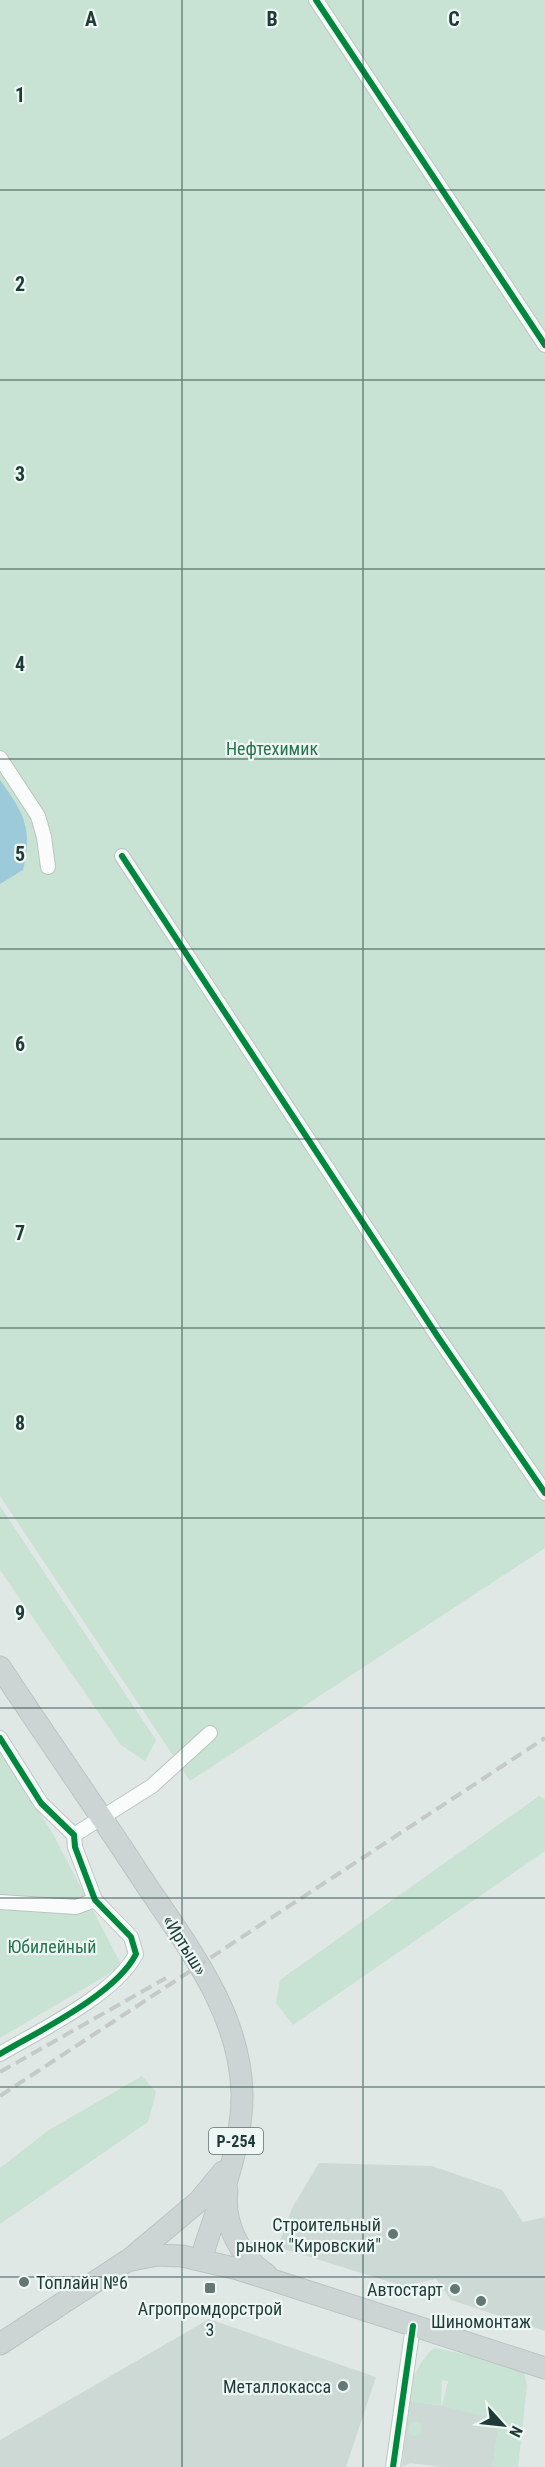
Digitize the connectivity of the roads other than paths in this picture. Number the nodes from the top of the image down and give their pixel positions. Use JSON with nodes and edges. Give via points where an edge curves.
{"nodes":[{"id":1,"x":316,"y":0,"type":"edge"},
{"id":2,"x":545,"y":345,"type":"edge"},
{"id":3,"x":0,"y":758,"type":"edge"},
{"id":4,"x":122,"y":856,"type":"dead end"},
{"id":5,"x":48,"y":867,"type":"dead end"},
{"id":6,"x":545,"y":1493,"type":"edge"},
{"id":7,"x":0,"y":1667,"type":"edge"},
{"id":8,"x":210,"y":1733,"type":"dead end"},
{"id":9,"x":0,"y":1738,"type":"edge"},
{"id":10,"x":102,"y":1817,"type":"junction"},
{"id":11,"x":74,"y":1835,"type":"junction"},
{"id":12,"x":95,"y":1900,"type":"junction"},
{"id":13,"x":0,"y":1902,"type":"edge"},
{"id":14,"x":0,"y":2054,"type":"edge"},
{"id":15,"x":231,"y":2161,"type":"junction"},
{"id":16,"x":201,"y":2259,"type":"junction"},
{"id":17,"x":127,"y":2261,"type":"junction"},
{"id":18,"x":277,"y":2282,"type":"junction"},
{"id":19,"x":413,"y":2326,"type":"junction"},
{"id":20,"x":0,"y":2344,"type":"edge"},
{"id":21,"x":545,"y":2368,"type":"edge"},
{"id":22,"x":393,"y":2467,"type":"edge"}],
"edges":[{"from":1,"to":2,"type":"street"},
{"from":3,"to":5,"type":"street","via":[[38,816]]},
{"from":4,"to":6,"type":"street","via":[[426,1320]]},
{"from":7,"to":10,"type":"main road","name":"«Иртыш»","number":"Р-254"},
{"from":8,"to":10,"type":"street","via":[[152,1786]]},
{"from":9,"to":11,"type":"street","via":[[41,1803]]},
{"from":10,"to":11,"type":"street"},
{"from":10,"to":15,"type":"main road","name":"«Иртыш»","number":"Р-254","via":[[199,1966],[227,2019],[239,2056],[242,2094]]},
{"from":11,"to":12,"type":"street","via":[[75,1848]]},
{"from":12,"to":13,"type":"street","via":[[76,1907]]},
{"from":12,"to":14,"type":"street","via":[[131,1937],[136,1954],[129,1968],[58,2020]]},
{"from":15,"to":16,"type":"main road","name":"«Иртыш»","number":"Р-254"},
{"from":15,"to":17,"type":"main road","via":[[199,2201]]},
{"from":15,"to":18,"type":"main road","via":[[226,2198],[229,2223],[250,2261]]},
{"from":16,"to":17,"type":"main road","via":[[158,2255]]},
{"from":16,"to":18,"type":"main road"},
{"from":17,"to":20,"type":"main road"},
{"from":18,"to":19,"type":"main road"},
{"from":19,"to":21,"type":"main road"},
{"from":19,"to":22,"type":"street"}]}
